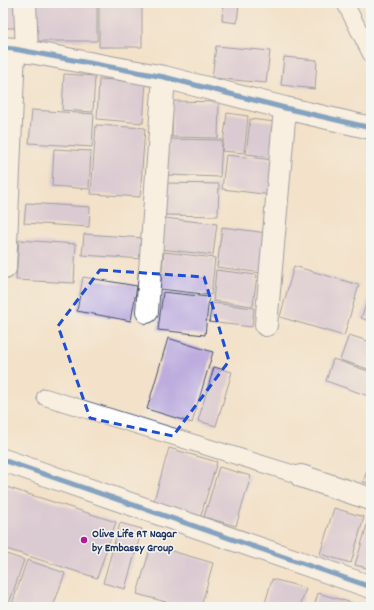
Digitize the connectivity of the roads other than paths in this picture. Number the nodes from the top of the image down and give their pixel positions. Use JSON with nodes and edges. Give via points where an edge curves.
{"nodes":[{"id":1,"x":25,"y":3,"type":"edge"},
{"id":2,"x":345,"y":3,"type":"edge"},
{"id":3,"x":15,"y":49,"type":"edge"},
{"id":4,"x":371,"y":54,"type":"edge"},
{"id":5,"x":164,"y":77,"type":"junction"},
{"id":6,"x":285,"y":108,"type":"junction"},
{"id":7,"x":371,"y":128,"type":"edge"},
{"id":8,"x":5,"y":268,"type":"dead end"},
{"id":9,"x":146,"y":312,"type":"dead end"},
{"id":10,"x":266,"y":325,"type":"dead end"},
{"id":11,"x":45,"y":397,"type":"dead end"},
{"id":12,"x":3,"y":460,"type":"edge"},
{"id":13,"x":302,"y":476,"type":"joint"},
{"id":14,"x":371,"y":499,"type":"edge"},
{"id":15,"x":371,"y":587,"type":"edge"}],
"edges":[{"from":1,"to":3,"type":"street"},
{"from":2,"to":4,"type":"lane"},
{"from":3,"to":5,"type":"street"},
{"from":3,"to":8,"type":"street"},
{"from":5,"to":6,"type":"street"},
{"from":5,"to":9,"type":"street"},
{"from":6,"to":7,"type":"street"},
{"from":6,"to":10,"type":"street"},
{"from":11,"to":13,"type":"lane"},
{"from":12,"to":15,"type":"street"},
{"from":13,"to":14,"type":"street"}]}
